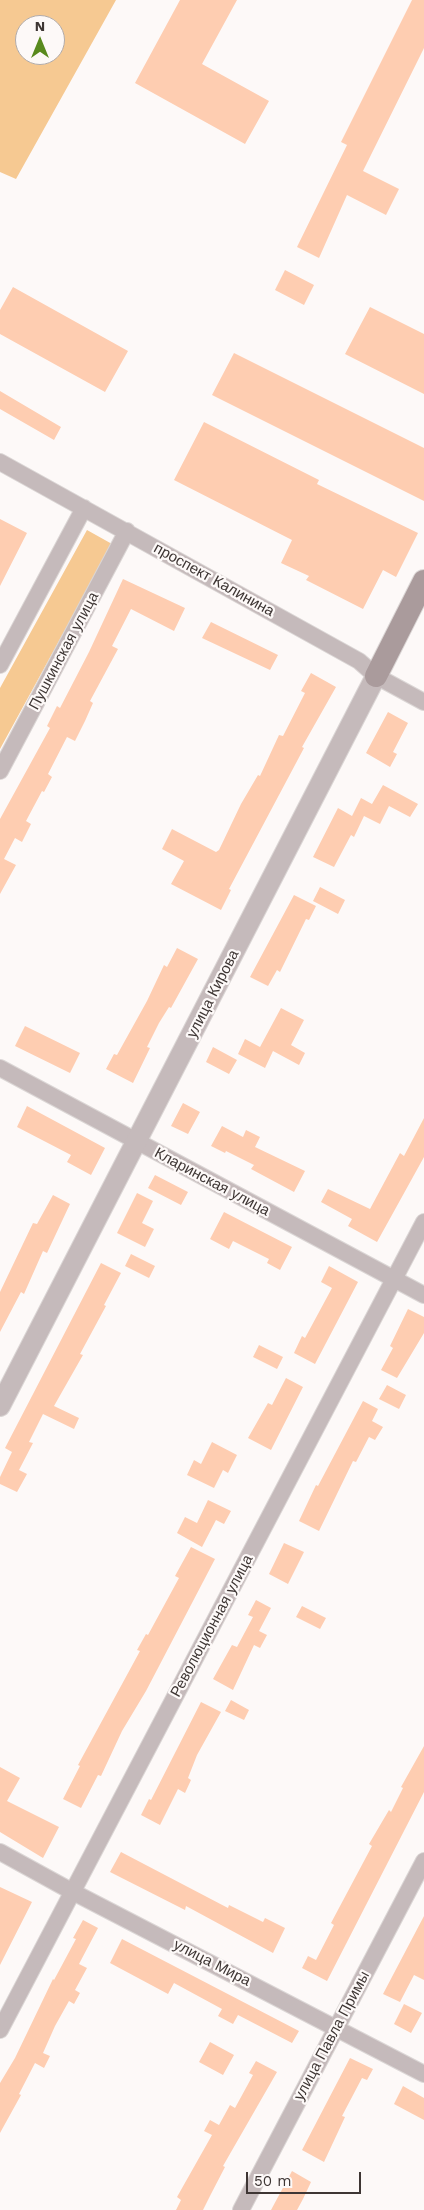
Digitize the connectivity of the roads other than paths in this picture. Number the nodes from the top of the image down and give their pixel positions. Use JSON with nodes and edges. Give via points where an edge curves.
{"nodes":[{"id":1,"x":0,"y":462,"type":"edge"},
{"id":2,"x":84,"y":508,"type":"junction"},
{"id":3,"x":127,"y":531,"type":"junction"},
{"id":4,"x":424,"y":582,"type":"edge"},
{"id":5,"x":0,"y":665,"type":"edge"},
{"id":6,"x":376,"y":676,"type":"junction"},
{"id":7,"x":424,"y":702,"type":"edge"},
{"id":8,"x":0,"y":771,"type":"edge"},
{"id":9,"x":0,"y":1068,"type":"edge"},
{"id":10,"x":137,"y":1142,"type":"junction"},
{"id":11,"x":424,"y":1222,"type":"edge"},
{"id":12,"x":394,"y":1279,"type":"junction"},
{"id":13,"x":424,"y":1295,"type":"edge"},
{"id":14,"x":0,"y":1406,"type":"edge"},
{"id":15,"x":0,"y":1852,"type":"edge"},
{"id":16,"x":424,"y":1861,"type":"edge"},
{"id":17,"x":73,"y":1892,"type":"junction"},
{"id":18,"x":336,"y":2027,"type":"junction"},
{"id":19,"x":0,"y":2030,"type":"edge"},
{"id":20,"x":424,"y":2074,"type":"edge"},
{"id":21,"x":241,"y":2210,"type":"edge"}],
"edges":[{"from":1,"to":2,"type":"street","name":"проспект Калинина"},
{"from":2,"to":3,"type":"street","name":"проспект Калинина"},
{"from":2,"to":5,"type":"street"},
{"from":3,"to":6,"type":"street","name":"проспект Калинина","via":[[359,661]]},
{"from":3,"to":8,"type":"street","name":"Пушкинская улица"},
{"from":4,"to":6,"type":"main road","name":"улица Кирова"},
{"from":6,"to":7,"type":"street","name":"проспект Калинина"},
{"from":6,"to":10,"type":"street","name":"улица Кирова"},
{"from":9,"to":10,"type":"street","name":"Кларинская улица"},
{"from":10,"to":12,"type":"street","name":"Кларинская улица"},
{"from":10,"to":14,"type":"street","name":"улица Кирова"},
{"from":11,"to":12,"type":"street","name":"Революционная улица"},
{"from":12,"to":13,"type":"street","name":"Кларинская улица"},
{"from":12,"to":17,"type":"street","name":"Революционная улица"},
{"from":15,"to":17,"type":"street","name":"улица Мира"},
{"from":16,"to":18,"type":"street","name":"улица Павла Примы"},
{"from":17,"to":18,"type":"street","name":"улица Мира"},
{"from":17,"to":19,"type":"street","name":"Революционная улица"},
{"from":18,"to":20,"type":"street","name":"улица Мира"},
{"from":18,"to":21,"type":"street","name":"улица Павла Примы"}]}
